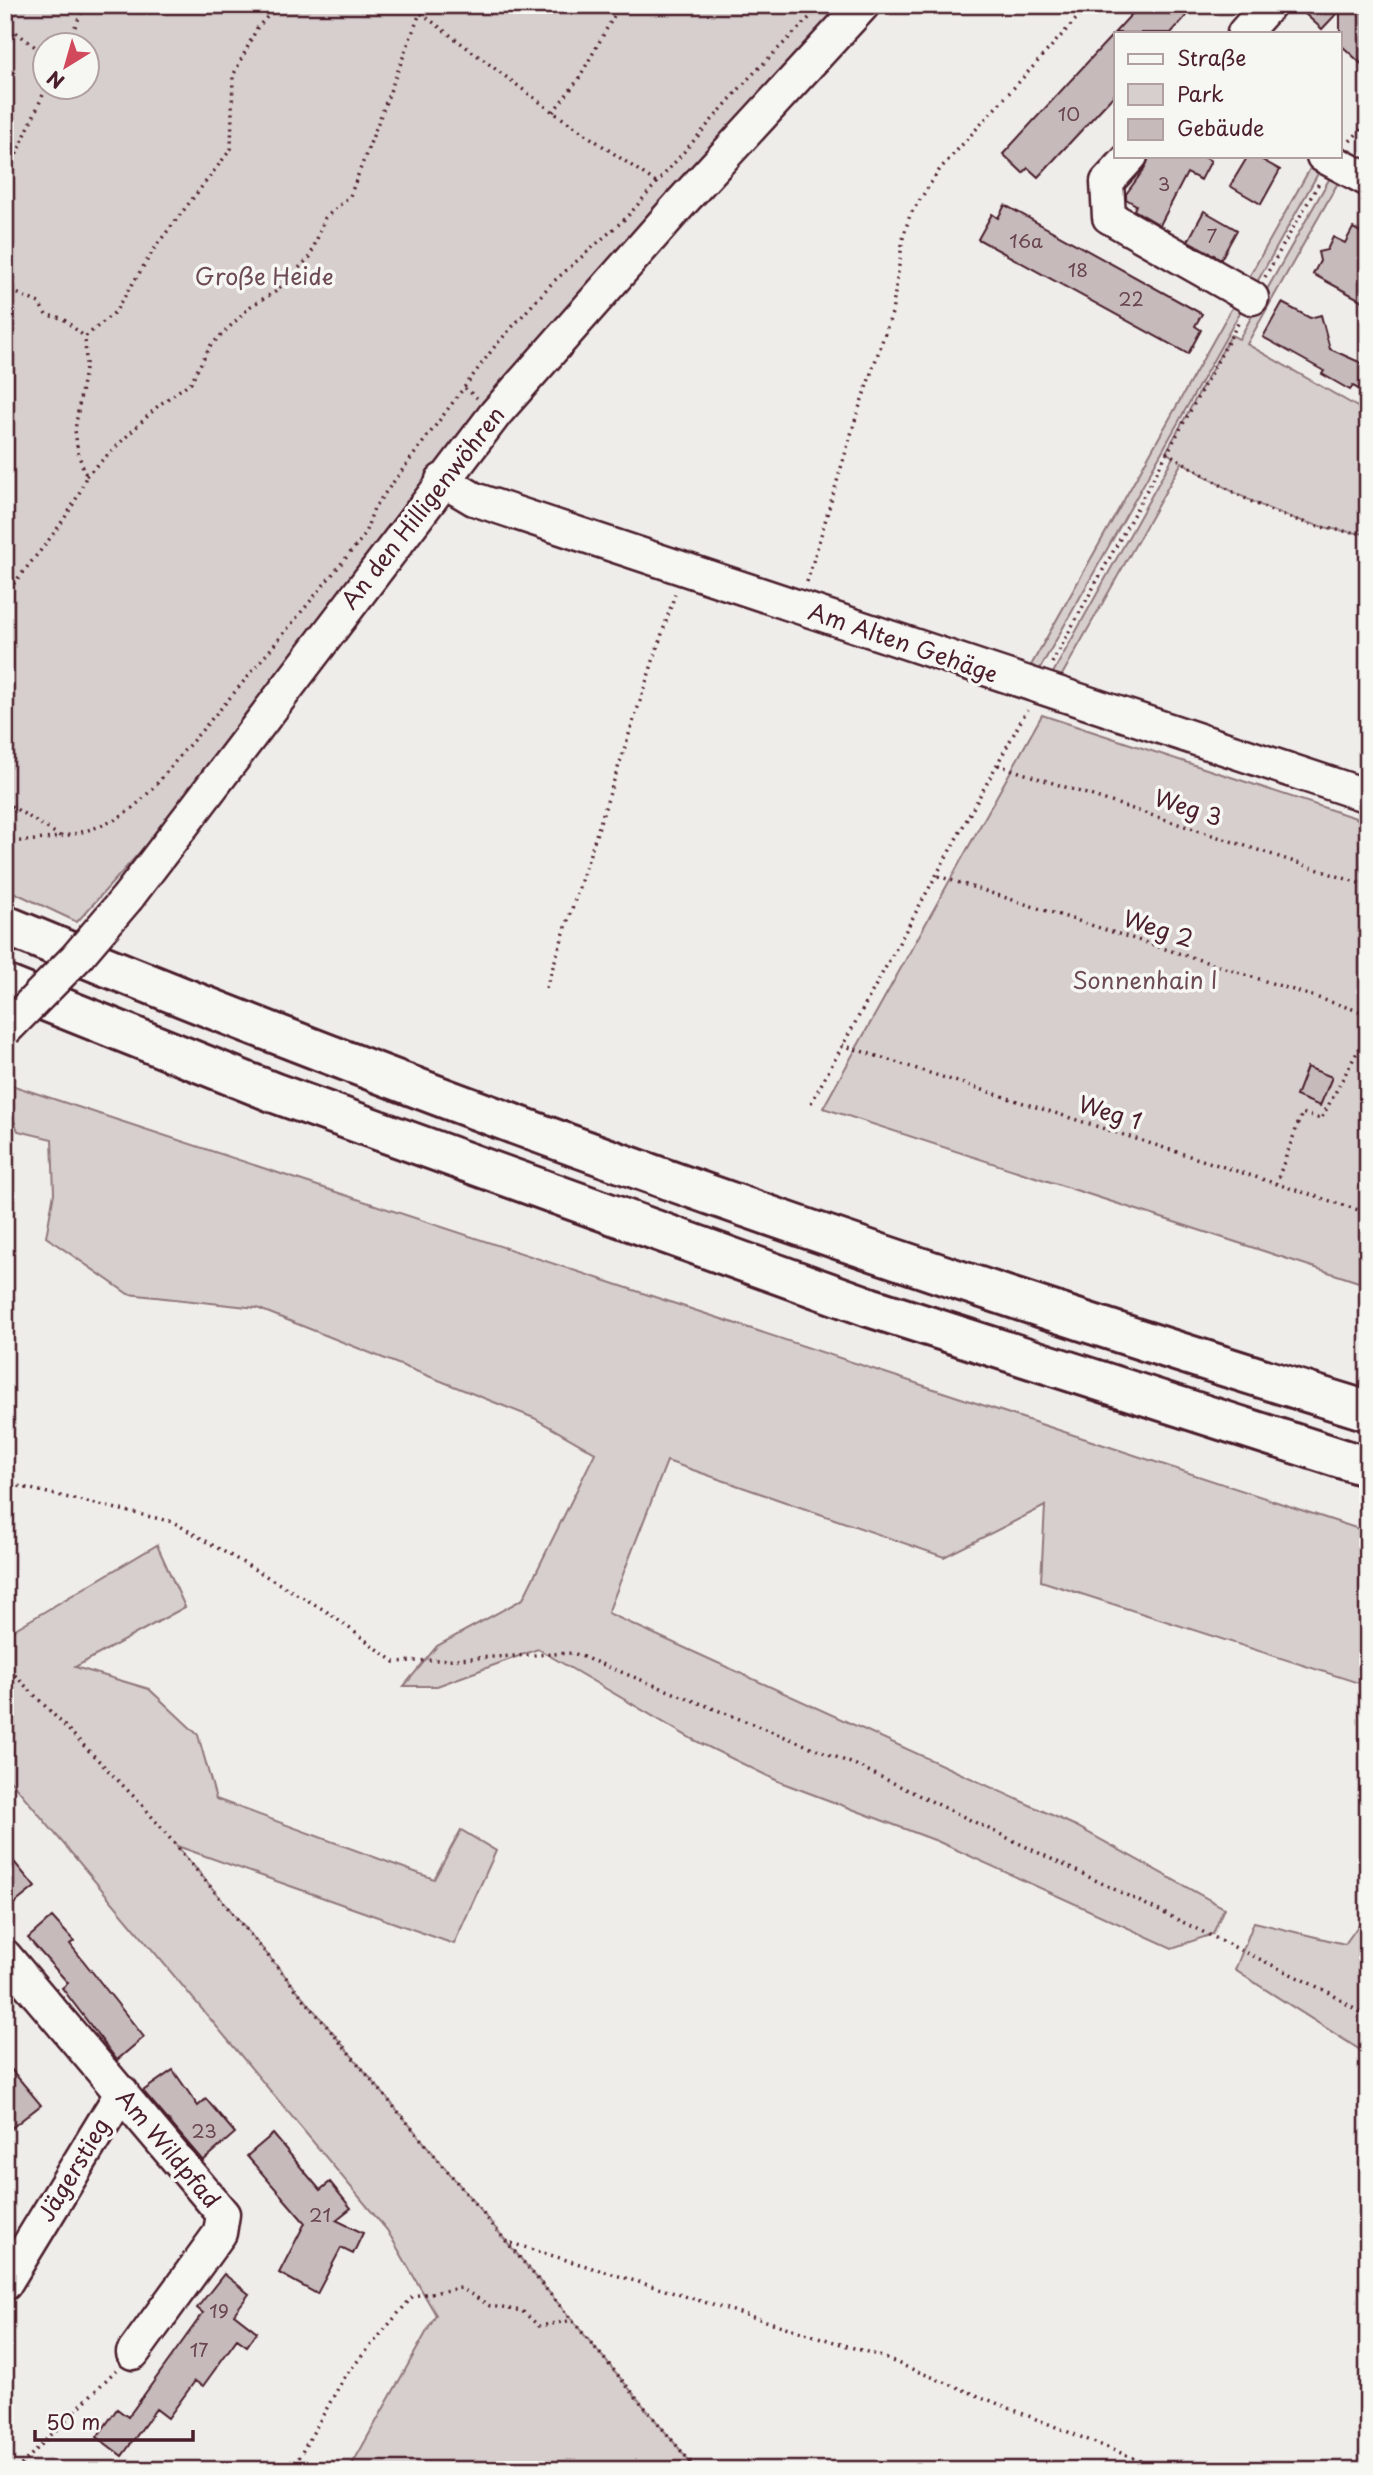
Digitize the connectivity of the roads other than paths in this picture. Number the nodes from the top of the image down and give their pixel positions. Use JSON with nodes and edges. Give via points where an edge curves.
{"nodes":[{"id":1,"x":863,"y":5,"type":"edge"},
{"id":2,"x":1269,"y":5,"type":"edge"},
{"id":3,"x":1245,"y":32,"type":"edge"},
{"id":4,"x":1129,"y":158,"type":"edge"},
{"id":5,"x":1338,"y":158,"type":"edge"},
{"id":6,"x":1368,"y":180,"type":"edge"},
{"id":7,"x":1252,"y":298,"type":"road end"},
{"id":8,"x":442,"y":480,"type":"junction"},
{"id":9,"x":1368,"y":796,"type":"edge"},
{"id":10,"x":5,"y":925,"type":"edge"},
{"id":11,"x":5,"y":985,"type":"edge"},
{"id":12,"x":5,"y":1030,"type":"edge"},
{"id":13,"x":1368,"y":1410,"type":"edge"},
{"id":14,"x":1368,"y":1467,"type":"edge"},
{"id":15,"x":5,"y":1956,"type":"edge"},
{"id":16,"x":122,"y":2092,"type":"junction"},
{"id":17,"x":5,"y":2284,"type":"edge"},
{"id":18,"x":133,"y":2353,"type":"road end"}],
"edges":[{"from":1,"to":8,"type":"street","name":"An den Hilligenwöhren","via":[[548,350]]},
{"from":2,"to":3,"type":"street"},
{"from":4,"to":7,"type":"street","via":[[1107,182],[1109,217]]},
{"from":5,"to":6,"type":"street"},
{"from":8,"to":9,"type":"street","name":"Am Alten Gehäge","via":[[474,499]]},
{"from":8,"to":12,"type":"street","name":"An den Hilligenwöhren","bridge":true,"via":[[128,897]]},
{"from":10,"to":13,"type":"highway","via":[[295,1044],[884,1256]]},
{"from":11,"to":14,"type":"highway","via":[[275,1093],[869,1307]]},
{"from":15,"to":16,"type":"street","name":"Am Wildpfad"},
{"from":16,"to":17,"type":"street","name":"Jägerstieg"},
{"from":16,"to":18,"type":"street","name":"Am Wildpfad","via":[[223,2214],[220,2233]]}]}
